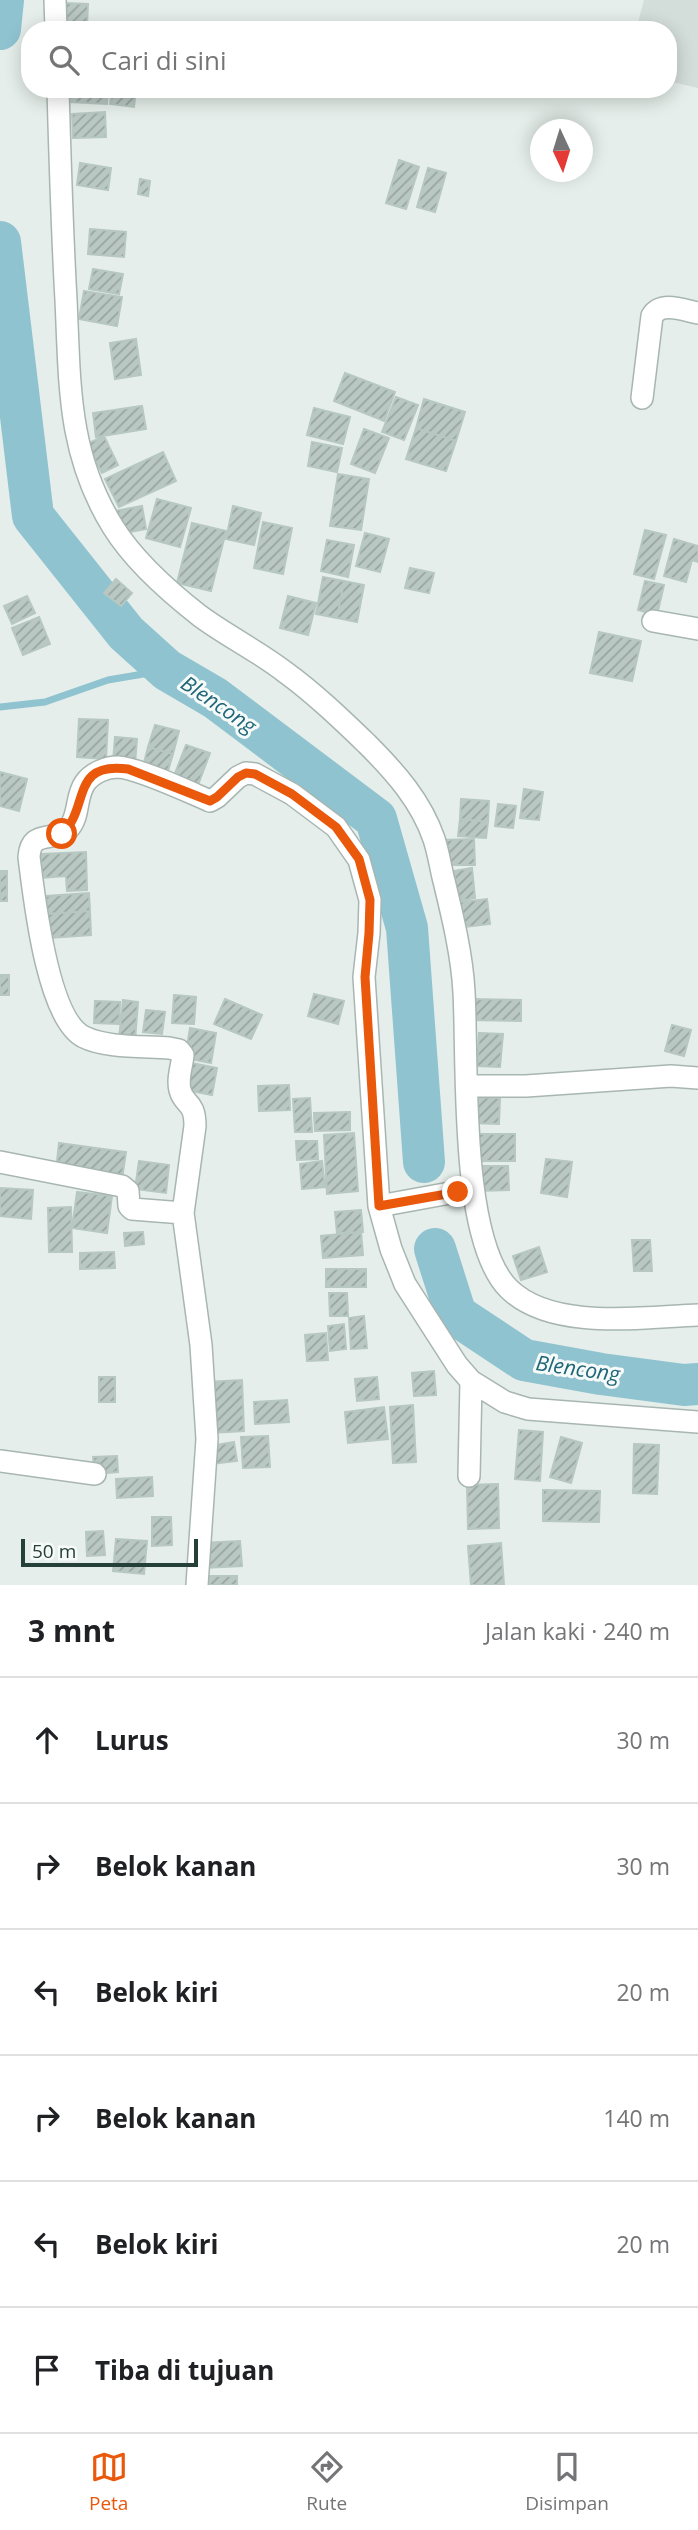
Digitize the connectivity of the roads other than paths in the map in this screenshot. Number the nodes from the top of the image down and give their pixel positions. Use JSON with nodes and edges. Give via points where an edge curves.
{"nodes":[{"id":1,"x":55,"y":0,"type":"edge"},
{"id":2,"x":56,"y":21,"type":"edge"},
{"id":3,"x":58,"y":98,"type":"edge"},
{"id":4,"x":698,"y":313,"type":"edge"},
{"id":5,"x":642,"y":398,"type":"dead end"},
{"id":6,"x":653,"y":621,"type":"dead end"},
{"id":7,"x":698,"y":629,"type":"edge"},
{"id":8,"x":698,"y":1078,"type":"edge"},
{"id":9,"x":467,"y":1086,"type":"junction"},
{"id":10,"x":0,"y":1162,"type":"edge"},
{"id":11,"x":465,"y":1190,"type":"junction"},
{"id":12,"x":389,"y":1204,"type":"junction"},
{"id":13,"x":183,"y":1213,"type":"junction"},
{"id":14,"x":698,"y":1315,"type":"edge"},
{"id":15,"x":471,"y":1381,"type":"junction"},
{"id":16,"x":698,"y":1422,"type":"edge"},
{"id":17,"x":0,"y":1461,"type":"edge"},
{"id":18,"x":94,"y":1474,"type":"dead end"},
{"id":19,"x":469,"y":1476,"type":"dead end"},
{"id":20,"x":197,"y":1585,"type":"edge"}],
"edges":[{"from":1,"to":2,"type":"street"},
{"from":3,"to":9,"type":"street","via":[[72,416],[84,465],[111,524],[129,550],[200,616],[284,671],[336,714],[413,795],[434,839],[451,909],[464,987]]},
{"from":4,"to":5,"type":"street","via":[[656,309]]},
{"from":6,"to":7,"type":"street"},
{"from":8,"to":9,"type":"street"},
{"from":9,"to":11,"type":"street"},
{"from":10,"to":13,"type":"street","via":[[122,1186],[128,1191],[132,1209]]},
{"from":11,"to":12,"type":"street"},
{"from":11,"to":14,"type":"street","via":[[486,1248],[509,1289],[547,1312],[578,1317]]},
{"from":12,"to":13,"type":"street","via":[[365,977],[370,900],[359,859],[344,835],[292,794],[255,774],[238,777],[210,801],[128,769],[103,769],[85,783],[72,825],[62,834],[30,845],[39,930],[61,1009],[81,1036],[96,1042],[169,1048],[183,1055],[179,1089],[195,1114]]},
{"from":12,"to":15,"type":"street","via":[[391,1249],[405,1284]]},
{"from":13,"to":20,"type":"street","via":[[201,1345],[206,1439]]},
{"from":15,"to":16,"type":"street","via":[[505,1402],[528,1409]]},
{"from":15,"to":19,"type":"street"},
{"from":17,"to":18,"type":"street"}]}
